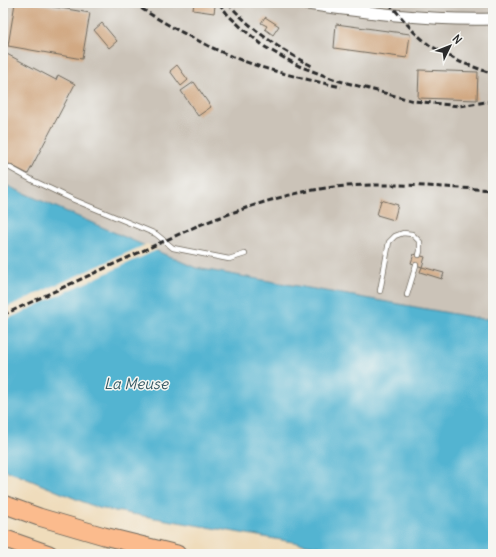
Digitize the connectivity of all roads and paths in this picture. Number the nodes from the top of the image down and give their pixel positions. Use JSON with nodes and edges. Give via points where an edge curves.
{"nodes":[{"id":1,"x":300,"y":3,"type":"edge"},
{"id":2,"x":493,"y":19,"type":"edge"},
{"id":3,"x":3,"y":164,"type":"edge"},
{"id":4,"x":245,"y":254,"type":"dead end"},
{"id":5,"x":419,"y":255,"type":"dead end"},
{"id":6,"x":416,"y":265,"type":"dead end"},
{"id":7,"x":380,"y":291,"type":"dead end"},
{"id":8,"x":406,"y":295,"type":"dead end"},
{"id":9,"x":3,"y":504,"type":"edge"},
{"id":10,"x":3,"y":538,"type":"edge"},
{"id":11,"x":49,"y":554,"type":"edge"},
{"id":12,"x":177,"y":554,"type":"edge"}],
"edges":[{"from":1,"to":2,"type":"street","via":[[420,18]]},
{"from":3,"to":4,"type":"lane","via":[[72,199],[156,234],[173,248],[229,259]]},
{"from":5,"to":7,"type":"lane","via":[[420,242],[412,234],[403,233],[395,236],[389,242]]},
{"from":6,"to":8,"type":"lane"},
{"from":9,"to":12,"type":"highway","via":[[104,536]]},
{"from":10,"to":11,"type":"highway"}]}
